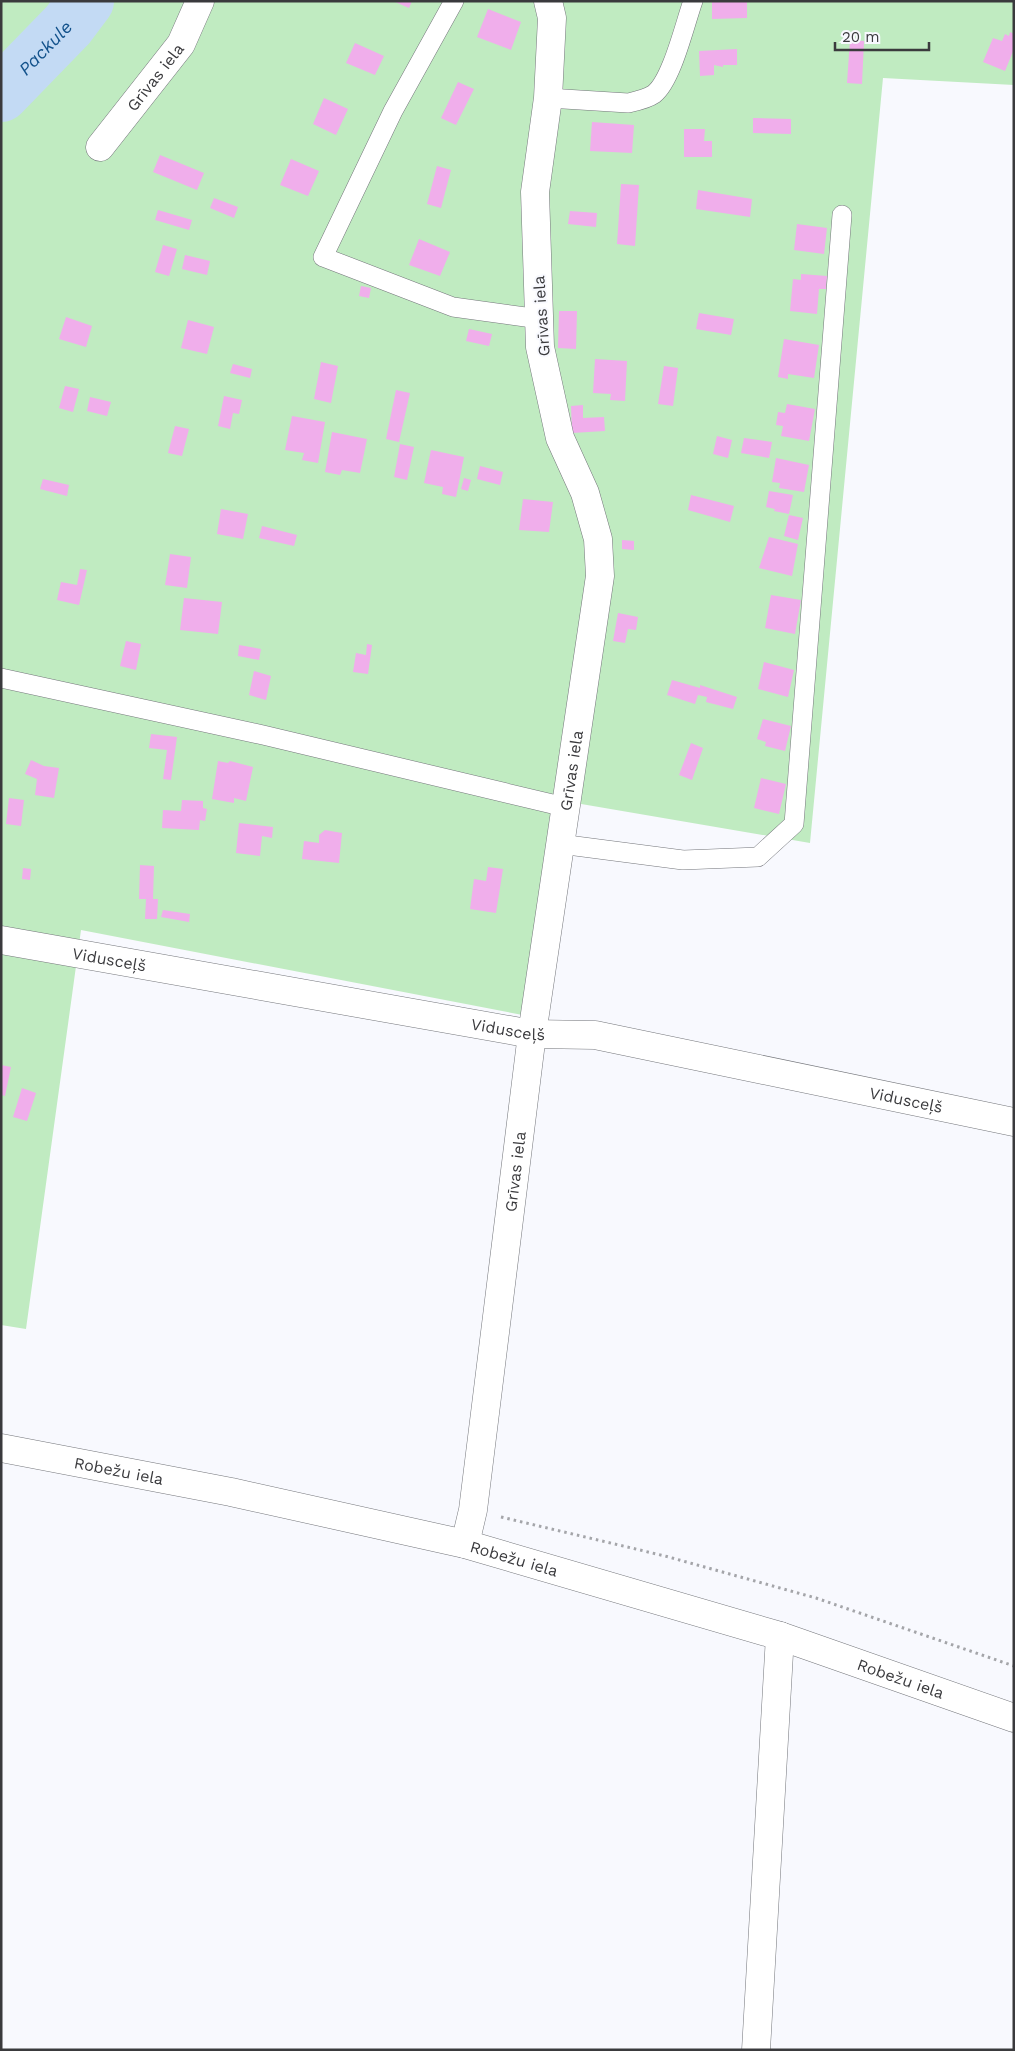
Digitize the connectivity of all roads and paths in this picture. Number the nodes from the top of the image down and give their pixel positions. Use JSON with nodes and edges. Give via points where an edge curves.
{"nodes":[{"id":1,"x":200,"y":1,"type":"edge"},
{"id":2,"x":454,"y":1,"type":"edge"},
{"id":3,"x":548,"y":1,"type":"edge"},
{"id":4,"x":692,"y":1,"type":"edge"},
{"id":5,"x":548,"y":98,"type":"junction"},
{"id":6,"x":100,"y":147,"type":"dead end"},
{"id":7,"x":842,"y":215,"type":"dead end"},
{"id":8,"x":540,"y":319,"type":"junction"},
{"id":9,"x":1,"y":678,"type":"edge"},
{"id":10,"x":565,"y":807,"type":"junction"},
{"id":11,"x":560,"y":844,"type":"junction"},
{"id":12,"x":1,"y":940,"type":"edge"},
{"id":13,"x":532,"y":1034,"type":"junction"},
{"id":14,"x":1014,"y":1122,"type":"edge"},
{"id":15,"x":1,"y":1448,"type":"edge"},
{"id":16,"x":473,"y":1510,"type":"junction"},
{"id":17,"x":465,"y":1544,"type":"junction"},
{"id":18,"x":780,"y":1636,"type":"junction"},
{"id":19,"x":1014,"y":1666,"type":"edge"},
{"id":20,"x":1014,"y":1718,"type":"edge"},
{"id":21,"x":756,"y":2050,"type":"edge"}],
"edges":[{"from":1,"to":6,"type":"street","name":"Grīvas iela","via":[[181,44]]},
{"from":2,"to":8,"type":"lane","via":[[393,111],[323,257],[453,307]]},
{"from":3,"to":5,"type":"street","name":"Grīvas iela","via":[[552,18]]},
{"from":4,"to":5,"type":"lane","via":[[670,69],[655,93],[628,103]]},
{"from":5,"to":8,"type":"street","name":"Grīvas iela","via":[[535,192]]},
{"from":7,"to":11,"type":"lane","via":[[794,824],[758,857],[683,860]]},
{"from":8,"to":10,"type":"street","name":"Grīvas iela","via":[[540,347],[560,438],[585,493],[598,539],[600,576]]},
{"from":9,"to":10,"type":"lane","via":[[262,735]]},
{"from":10,"to":11,"type":"street","name":"Grīvas iela"},
{"from":11,"to":13,"type":"street","name":"Grīvas iela"},
{"from":12,"to":13,"type":"street","name":"Vidusceļš"},
{"from":13,"to":14,"type":"street","name":"Vidusceļš","via":[[595,1035]]},
{"from":13,"to":16,"type":"street","name":"Grīvas iela"},
{"from":15,"to":17,"type":"street","name":"Robežu iela","via":[[231,1492]]},
{"from":16,"to":17,"type":"street","name":"Grīvas iela"},
{"from":16,"to":19,"type":"path","via":[[665,1556],[816,1598]]},
{"from":17,"to":18,"type":"street","name":"Robežu iela"},
{"from":18,"to":20,"type":"street","name":"Robežu iela"},
{"from":18,"to":21,"type":"street"}]}
